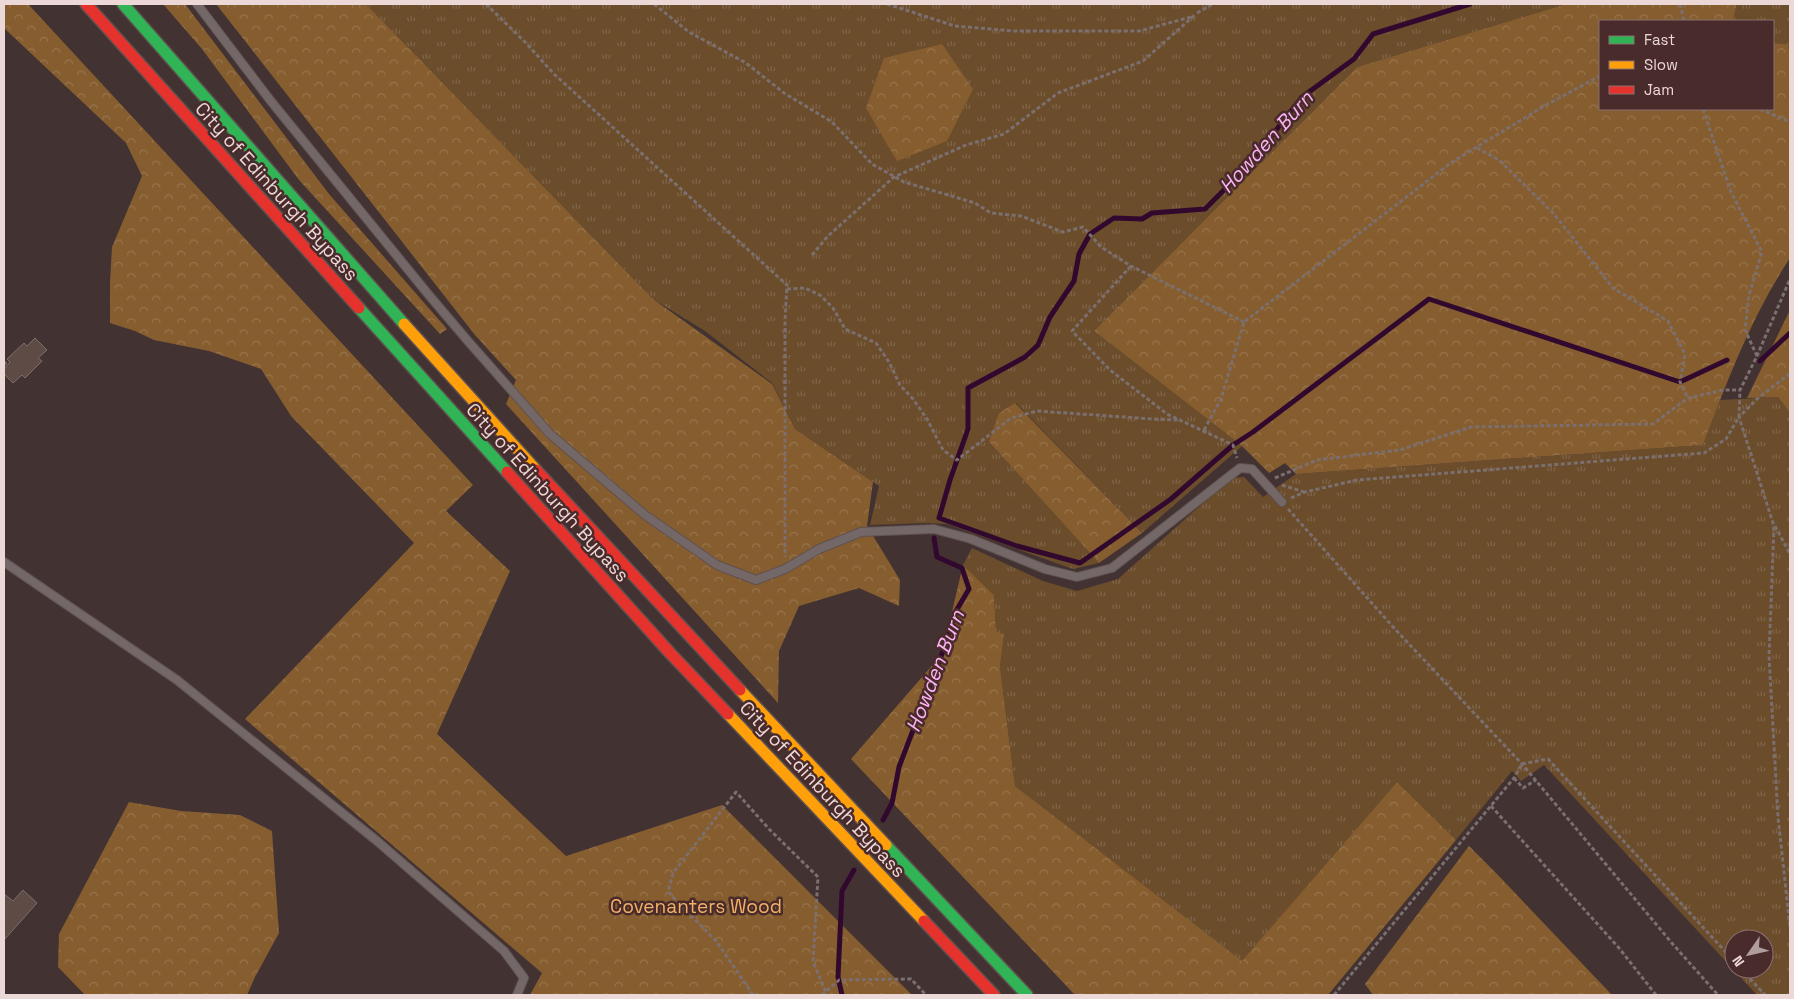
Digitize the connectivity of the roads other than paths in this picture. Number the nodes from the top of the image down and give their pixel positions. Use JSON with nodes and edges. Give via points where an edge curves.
{"nodes":[{"id":1,"x":80,"y":4,"type":"edge"},
{"id":2,"x":86,"y":4,"type":"edge"},
{"id":3,"x":123,"y":4,"type":"edge"},
{"id":4,"x":131,"y":4,"type":"edge"},
{"id":5,"x":198,"y":4,"type":"edge"},
{"id":6,"x":143,"y":69,"type":"junction"},
{"id":7,"x":197,"y":89,"type":"junction"},
{"id":8,"x":1282,"y":502,"type":"road end"},
{"id":9,"x":4,"y":562,"type":"edge"},
{"id":10,"x":517,"y":995,"type":"edge"},
{"id":11,"x":994,"y":995,"type":"edge"},
{"id":12,"x":1027,"y":995,"type":"edge"}],
"edges":[{"from":1,"to":6,"type":"highway"},
{"from":2,"to":6,"type":"highway","name":"City of Edinburgh Bypass"},
{"from":3,"to":7,"type":"highway","name":"City of Edinburgh Bypass"},
{"from":4,"to":7,"type":"highway"},
{"from":5,"to":8,"type":"lane","via":[[270,100],[422,287],[550,434],[645,515],[717,565],[756,580],[861,532],[934,529],[971,538],[1045,569],[1078,577],[1112,568],[1240,468],[1252,469]]},
{"from":6,"to":11,"type":"highway","name":"City of Edinburgh Bypass","via":[[670,653]]},
{"from":7,"to":12,"type":"highway","name":"City of Edinburgh Bypass","via":[[377,294],[696,643]]},
{"from":9,"to":10,"type":"lane","via":[[177,680],[377,841],[504,951],[524,978]]}]}
